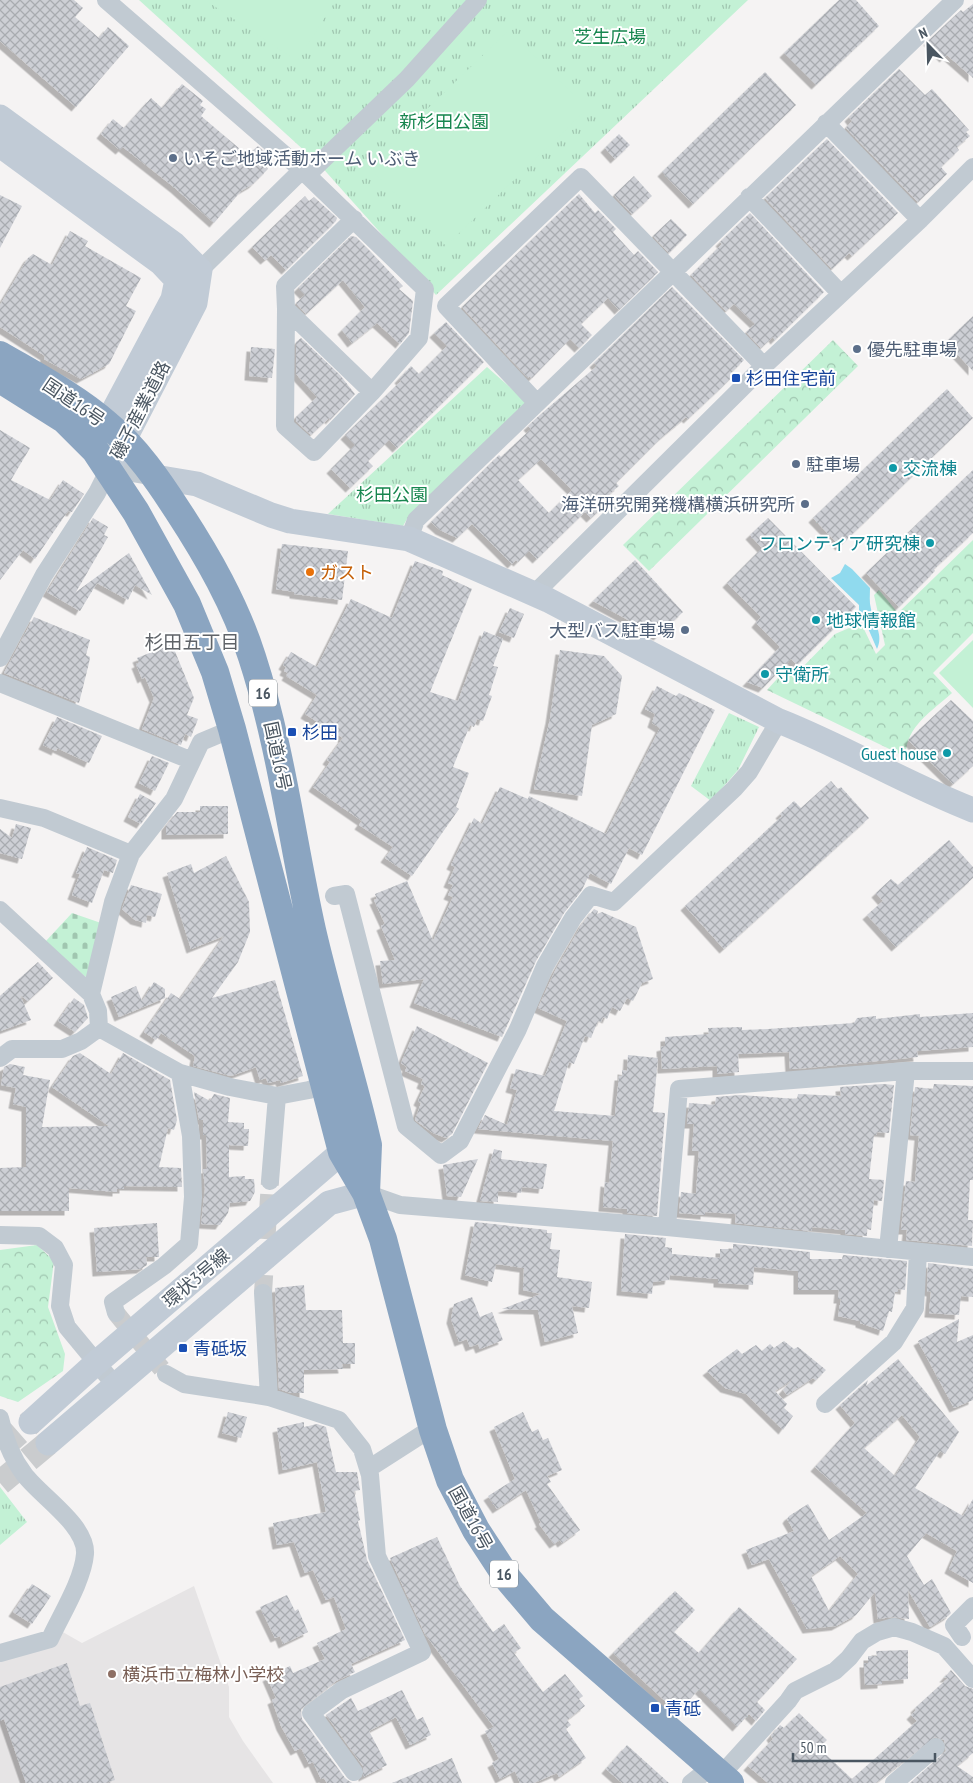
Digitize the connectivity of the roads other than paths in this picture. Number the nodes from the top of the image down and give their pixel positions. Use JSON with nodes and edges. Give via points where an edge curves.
{"nodes":[{"id":1,"x":106,"y":0,"type":"edge"},
{"id":2,"x":478,"y":0,"type":"edge"},
{"id":3,"x":954,"y":0,"type":"edge"},
{"id":4,"x":0,"y":117,"type":"edge"},
{"id":5,"x":826,"y":123,"type":"junction"},
{"id":6,"x":0,"y":145,"type":"edge"},
{"id":7,"x":973,"y":167,"type":"edge"},
{"id":8,"x":304,"y":173,"type":"junction"},
{"id":9,"x":749,"y":197,"type":"junction"},
{"id":10,"x":354,"y":219,"type":"junction"},
{"id":11,"x":920,"y":220,"type":"junction"},
{"id":12,"x":200,"y":270,"type":"junction"},
{"id":13,"x":672,"y":271,"type":"junction"},
{"id":14,"x":178,"y":280,"type":"junction"},
{"id":15,"x":840,"y":294,"type":"junction"},
{"id":16,"x":286,"y":309,"type":"junction"},
{"id":17,"x":0,"y":355,"type":"edge"},
{"id":18,"x":764,"y":366,"type":"junction"},
{"id":19,"x":0,"y":379,"type":"edge"},
{"id":20,"x":372,"y":392,"type":"junction"},
{"id":21,"x":536,"y":402,"type":"junction"},
{"id":22,"x":116,"y":432,"type":"junction"},
{"id":23,"x":109,"y":469,"type":"junction"},
{"id":24,"x":155,"y":477,"type":"junction"},
{"id":25,"x":409,"y":539,"type":"junction"},
{"id":26,"x":534,"y":594,"type":"junction"},
{"id":27,"x":0,"y":658,"type":"edge"},
{"id":28,"x":0,"y":684,"type":"edge"},
{"id":29,"x":779,"y":721,"type":"junction"},
{"id":30,"x":232,"y":729,"type":"junction"},
{"id":31,"x":190,"y":760,"type":"junction"},
{"id":32,"x":0,"y":808,"type":"edge"},
{"id":33,"x":973,"y":810,"type":"edge"},
{"id":34,"x":131,"y":854,"type":"junction"},
{"id":35,"x":334,"y":896,"type":"dead end"},
{"id":36,"x":0,"y":910,"type":"edge"},
{"id":37,"x":91,"y":994,"type":"junction"},
{"id":38,"x":98,"y":1028,"type":"junction"},
{"id":39,"x":0,"y":1058,"type":"edge"},
{"id":40,"x":906,"y":1071,"type":"junction"},
{"id":41,"x":973,"y":1071,"type":"edge"},
{"id":42,"x":180,"y":1073,"type":"junction"},
{"id":43,"x":351,"y":1076,"type":"junction"},
{"id":44,"x":326,"y":1084,"type":"junction"},
{"id":45,"x":277,"y":1096,"type":"junction"},
{"id":46,"x":355,"y":1149,"type":"junction"},
{"id":47,"x":270,"y":1181,"type":"tunnel mouth"},
{"id":48,"x":366,"y":1193,"type":"junction"},
{"id":49,"x":667,"y":1227,"type":"junction"},
{"id":50,"x":0,"y":1234,"type":"edge"},
{"id":51,"x":888,"y":1249,"type":"junction"},
{"id":52,"x":918,"y":1252,"type":"junction"},
{"id":53,"x":973,"y":1257,"type":"edge"},
{"id":54,"x":263,"y":1293,"type":"tunnel mouth"},
{"id":55,"x":116,"y":1312,"type":"dead end"},
{"id":56,"x":95,"y":1364,"type":"junction"},
{"id":57,"x":166,"y":1374,"type":"tunnel mouth"},
{"id":58,"x":115,"y":1385,"type":"junction"},
{"id":59,"x":269,"y":1397,"type":"junction"},
{"id":60,"x":825,"y":1404,"type":"dead end"},
{"id":61,"x":0,"y":1418,"type":"edge"},
{"id":62,"x":31,"y":1422,"type":"tunnel mouth"},
{"id":63,"x":433,"y":1430,"type":"junction"},
{"id":64,"x":48,"y":1443,"type":"tunnel mouth"},
{"id":65,"x":368,"y":1469,"type":"junction"},
{"id":66,"x":973,"y":1606,"type":"edge"},
{"id":67,"x":967,"y":1635,"type":"edge"},
{"id":68,"x":944,"y":1646,"type":"junction"},
{"id":69,"x":0,"y":1653,"type":"edge"},
{"id":70,"x":973,"y":1679,"type":"edge"},
{"id":71,"x":936,"y":1747,"type":"dead end"},
{"id":72,"x":354,"y":1772,"type":"dead end"},
{"id":73,"x":713,"y":1777,"type":"edge"},
{"id":74,"x":894,"y":1783,"type":"edge"}],
"edges":[{"from":1,"to":8,"type":"street"},
{"from":2,"to":8,"type":"street","via":[[407,79]]},
{"from":3,"to":5,"type":"street"},
{"from":4,"to":12,"type":"street","via":[[174,244]]},
{"from":5,"to":9,"type":"street"},
{"from":5,"to":11,"type":"street"},
{"from":6,"to":14,"type":"street","via":[[161,262]]},
{"from":7,"to":11,"type":"street"},
{"from":8,"to":10,"type":"street"},
{"from":8,"to":12,"type":"street"},
{"from":9,"to":13,"type":"street"},
{"from":9,"to":15,"type":"street"},
{"from":10,"to":16,"type":"street","via":[[284,286]]},
{"from":10,"to":20,"type":"street","via":[[425,290],[419,338]]},
{"from":11,"to":15,"type":"street"},
{"from":12,"to":14,"type":"street"},
{"from":12,"to":22,"type":"street","name":"磯子産業道路","via":[[195,303]]},
{"from":13,"to":18,"type":"street"},
{"from":13,"to":21,"type":"street"},
{"from":13,"to":21,"type":"street","via":[[581,177],[446,306]]},
{"from":14,"to":22,"type":"street","name":"磯子産業道路","via":[[173,299]]},
{"from":15,"to":18,"type":"street"},
{"from":16,"to":20,"type":"street"},
{"from":16,"to":20,"type":"street","via":[[285,426],[314,452]]},
{"from":17,"to":22,"type":"highway","name":"国道16号","number":"16","via":[[77,402]]},
{"from":18,"to":26,"type":"street"},
{"from":19,"to":23,"type":"highway","name":"国道16号","number":"16","via":[[65,420]]},
{"from":21,"to":25,"type":"street","via":[[416,520]]},
{"from":22,"to":23,"type":"street","name":"磯子産業道路"},
{"from":22,"to":24,"type":"highway","name":"国道16号","number":"16"},
{"from":23,"to":24,"type":"street"},
{"from":23,"to":27,"type":"street","via":[[44,575]]},
{"from":23,"to":30,"type":"highway","name":"国道16号","number":"16","via":[[187,604],[215,672]]},
{"from":24,"to":25,"type":"street","via":[[198,484],[290,521]]},
{"from":24,"to":43,"type":"highway","name":"国道16号","number":"16","via":[[208,558],[230,600],[252,656],[269,715],[312,931]]},
{"from":25,"to":26,"type":"street"},
{"from":26,"to":29,"type":"street"},
{"from":28,"to":31,"type":"street"},
{"from":29,"to":33,"type":"street"},
{"from":29,"to":35,"type":"street","via":[[749,772],[734,789],[614,902],[591,894],[545,966],[518,1029],[460,1141],[441,1155],[406,1126],[346,894]]},
{"from":30,"to":31,"type":"street","via":[[201,742]]},
{"from":30,"to":44,"type":"highway","name":"国道16号","number":"16"},
{"from":31,"to":34,"type":"street","via":[[174,799]]},
{"from":32,"to":34,"type":"street","via":[[44,818]]},
{"from":34,"to":37,"type":"street","via":[[113,902]]},
{"from":36,"to":37,"type":"street"},
{"from":37,"to":38,"type":"street","via":[[98,1011]]},
{"from":38,"to":39,"type":"street","via":[[81,1042],[62,1049],[12,1049]]},
{"from":38,"to":42,"type":"street"},
{"from":40,"to":41,"type":"street"},
{"from":40,"to":49,"type":"street","via":[[679,1089]]},
{"from":40,"to":51,"type":"street"},
{"from":42,"to":45,"type":"street"},
{"from":42,"to":55,"type":"street","via":[[191,1136],[193,1198],[189,1244],[113,1302]]},
{"from":43,"to":44,"type":"street"},
{"from":43,"to":46,"type":"highway","name":"国道16号","number":"16"},
{"from":44,"to":45,"type":"street"},
{"from":44,"to":46,"type":"highway","name":"国道16号","number":"16"},
{"from":45,"to":47,"type":"street"},
{"from":46,"to":48,"type":"highway","name":"国道16号","number":"16"},
{"from":46,"to":56,"type":"street","name":"環状3号線"},
{"from":48,"to":49,"type":"street","via":[[400,1205]]},
{"from":48,"to":58,"type":"street","name":"環状3号線","via":[[329,1204]]},
{"from":48,"to":63,"type":"highway","name":"国道16号","number":"16","via":[[383,1239]]},
{"from":49,"to":51,"type":"street"},
{"from":50,"to":56,"type":"street","via":[[39,1236],[55,1248],[64,1265],[60,1306],[67,1327]]},
{"from":51,"to":52,"type":"street"},
{"from":52,"to":53,"type":"street"},
{"from":52,"to":60,"type":"street","via":[[915,1308],[894,1342]]},
{"from":54,"to":59,"type":"street"},
{"from":56,"to":58,"type":"street"},
{"from":56,"to":62,"type":"street","name":"環状3号線"},
{"from":57,"to":59,"type":"street","via":[[184,1384]]},
{"from":58,"to":64,"type":"street","name":"環状3号線"},
{"from":59,"to":65,"type":"street","via":[[339,1420],[362,1449]]},
{"from":61,"to":69,"type":"street","via":[[24,1475],[68,1519],[81,1539],[85,1553],[79,1576],[50,1639]]},
{"from":63,"to":65,"type":"street"},
{"from":63,"to":73,"type":"highway","name":"国道16号","number":"16","via":[[450,1480],[476,1530],[508,1579],[572,1648]]},
{"from":65,"to":72,"type":"street","via":[[377,1556],[422,1652],[342,1690],[311,1712]]},
{"from":66,"to":67,"type":"street","via":[[954,1625]]},
{"from":67,"to":68,"type":"street"},
{"from":68,"to":70,"type":"street"},
{"from":68,"to":73,"type":"street","via":[[894,1628],[877,1632],[862,1641],[835,1671],[795,1690]]},
{"from":71,"to":74,"type":"street"}]}
